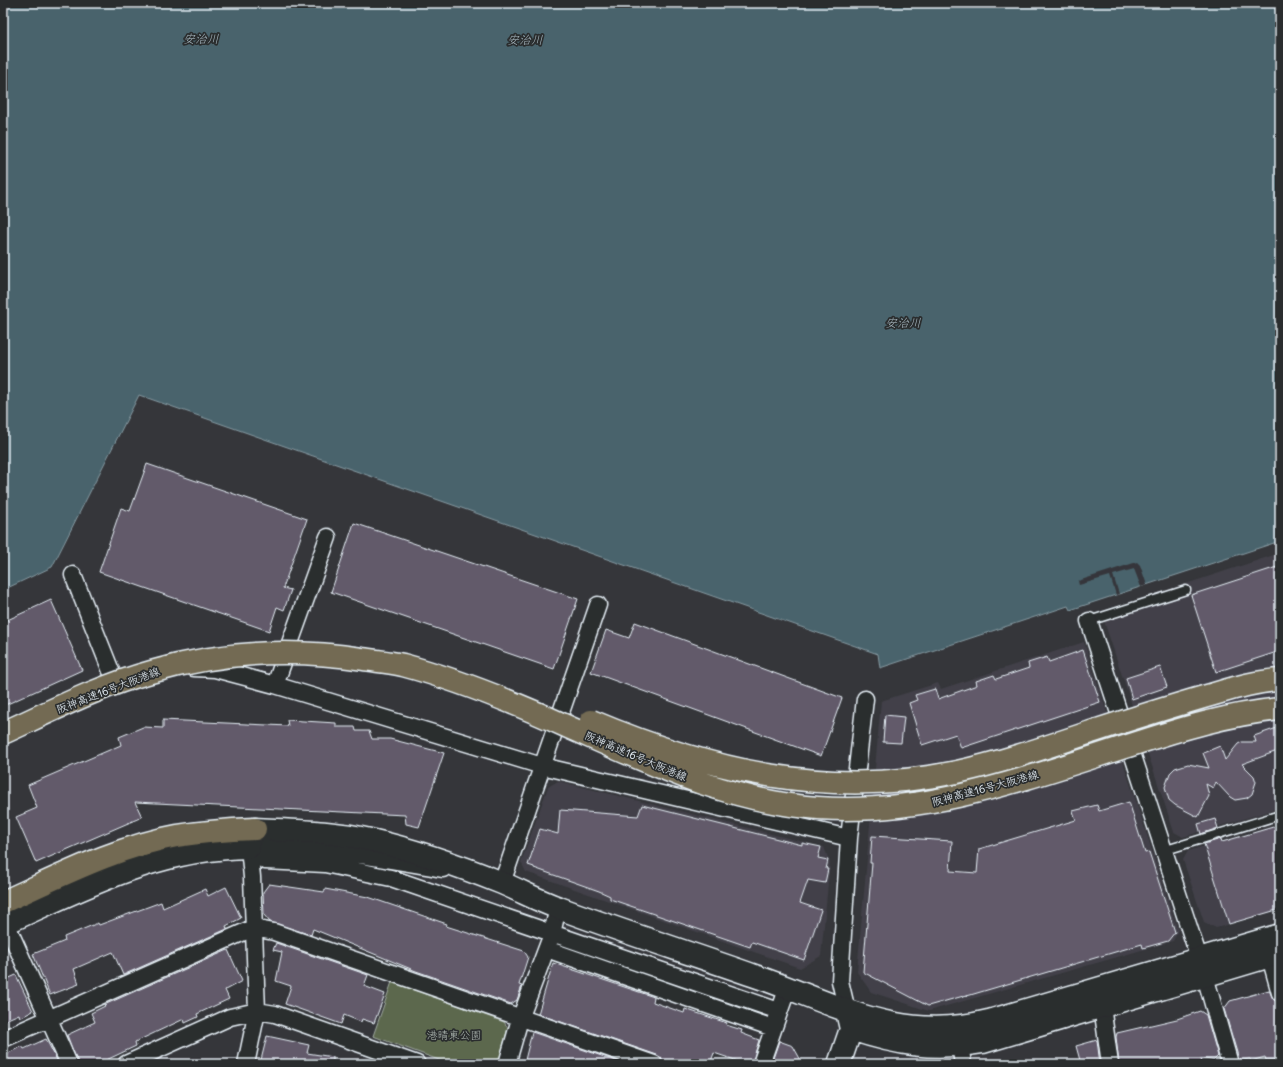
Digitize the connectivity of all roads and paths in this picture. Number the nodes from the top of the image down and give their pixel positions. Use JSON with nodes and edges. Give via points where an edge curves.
{"nodes":[{"id":1,"x":328,"y":537,"type":"dead end"},
{"id":2,"x":73,"y":575,"type":"dead end"},
{"id":3,"x":1186,"y":590,"type":"dead end"},
{"id":4,"x":598,"y":605,"type":"dead end"},
{"id":5,"x":1090,"y":621,"type":"joint"},
{"id":6,"x":114,"y":676,"type":"junction"},
{"id":7,"x":1275,"y":679,"type":"edge"},
{"id":8,"x":275,"y":685,"type":"junction"},
{"id":9,"x":865,"y":698,"type":"dead end"},
{"id":10,"x":1280,"y":709,"type":"edge"},
{"id":11,"x":3,"y":721,"type":"edge"},
{"id":12,"x":3,"y":727,"type":"edge"},
{"id":13,"x":3,"y":733,"type":"edge"},
{"id":14,"x":542,"y":766,"type":"junction"},
{"id":15,"x":1280,"y":815,"type":"edge"},
{"id":16,"x":252,"y":838,"type":"junction"},
{"id":17,"x":849,"y":838,"type":"junction"},
{"id":18,"x":1166,"y":850,"type":"junction"},
{"id":19,"x":492,"y":880,"type":"junction"},
{"id":20,"x":558,"y":907,"type":"junction"},
{"id":21,"x":4,"y":917,"type":"edge"},
{"id":22,"x":253,"y":928,"type":"junction"},
{"id":23,"x":552,"y":934,"type":"junction"},
{"id":24,"x":1280,"y":935,"type":"edge"},
{"id":25,"x":555,"y":952,"type":"dead end"},
{"id":26,"x":1275,"y":955,"type":"edge"},
{"id":27,"x":1202,"y":967,"type":"junction"},
{"id":28,"x":788,"y":987,"type":"junction"},
{"id":29,"x":1280,"y":993,"type":"edge"},
{"id":30,"x":1102,"y":1006,"type":"junction"},
{"id":31,"x":257,"y":1011,"type":"junction"},
{"id":32,"x":779,"y":1011,"type":"junction"},
{"id":33,"x":50,"y":1018,"type":"junction"},
{"id":34,"x":520,"y":1019,"type":"junction"},
{"id":35,"x":849,"y":1020,"type":"junction"},
{"id":36,"x":773,"y":1028,"type":"junction"},
{"id":37,"x":3,"y":1039,"type":"edge"},
{"id":38,"x":961,"y":1055,"type":"edge"},
{"id":39,"x":69,"y":1064,"type":"edge"},
{"id":40,"x":126,"y":1064,"type":"edge"},
{"id":41,"x":246,"y":1064,"type":"edge"},
{"id":42,"x":417,"y":1064,"type":"edge"},
{"id":43,"x":507,"y":1064,"type":"edge"},
{"id":44,"x":654,"y":1064,"type":"edge"},
{"id":45,"x":761,"y":1064,"type":"edge"},
{"id":46,"x":839,"y":1064,"type":"edge"},
{"id":47,"x":1110,"y":1064,"type":"edge"},
{"id":48,"x":1230,"y":1064,"type":"edge"}],
"edges":[{"from":1,"to":8,"type":"street"},
{"from":2,"to":6,"type":"street"},
{"from":3,"to":5,"type":"lane"},
{"from":4,"to":14,"type":"street"},
{"from":5,"to":18,"type":"street"},
{"from":6,"to":8,"type":"street","via":[[169,666],[215,669]]},
{"from":6,"to":12,"type":"street"},
{"from":7,"to":11,"type":"highway","name":"阪神高速16号大阪港線","bridge":true,"via":[[1176,705],[1010,759],[956,772],[874,782],[807,780],[715,766],[631,738],[533,696],[464,672],[400,654],[297,643],[251,644],[201,651],[144,664],[88,684]]},
{"from":8,"to":14,"type":"street"},
{"from":9,"to":17,"type":"street"},
{"from":10,"to":13,"type":"highway","name":"阪神高速16号大阪港線","bridge":true,"via":[[1202,723],[962,796],[900,807],[850,810],[777,804],[728,792],[674,774],[516,704],[458,682],[399,664],[342,656],[252,654],[201,659],[148,673],[94,693]]},
{"from":14,"to":17,"type":"street"},
{"from":14,"to":19,"type":"street"},
{"from":15,"to":18,"type":"lane"},
{"from":16,"to":19,"type":"street","via":[[309,831],[370,840],[423,855]]},
{"from":16,"to":21,"type":"street","via":[[153,861]]},
{"from":16,"to":21,"type":"highway","via":[[176,836],[138,847],[92,863]]},
{"from":16,"to":22,"type":"street"},
{"from":16,"to":23,"type":"street","via":[[265,861],[325,864],[391,878]]},
{"from":17,"to":35,"type":"street","via":[[840,981]]},
{"from":18,"to":27,"type":"street"},
{"from":19,"to":20,"type":"street"},
{"from":20,"to":23,"type":"street"},
{"from":20,"to":28,"type":"street"},
{"from":21,"to":33,"type":"street"},
{"from":22,"to":31,"type":"street"},
{"from":22,"to":33,"type":"street"},
{"from":22,"to":34,"type":"street","via":[[274,932]]},
{"from":23,"to":32,"type":"street"},
{"from":23,"to":34,"type":"street"},
{"from":24,"to":27,"type":"street"},
{"from":25,"to":36,"type":"street"},
{"from":26,"to":27,"type":"street"},
{"from":26,"to":29,"type":"street"},
{"from":27,"to":30,"type":"street"},
{"from":27,"to":35,"type":"street","via":[[957,1028],[936,1029]]},
{"from":27,"to":48,"type":"street"},
{"from":28,"to":32,"type":"street"},
{"from":28,"to":35,"type":"street"},
{"from":30,"to":38,"type":"street","via":[[984,1042]]},
{"from":30,"to":47,"type":"street"},
{"from":31,"to":40,"type":"street","via":[[230,1017]]},
{"from":31,"to":41,"type":"street"},
{"from":31,"to":42,"type":"street","via":[[275,1014]]},
{"from":32,"to":36,"type":"street"},
{"from":33,"to":37,"type":"street"},
{"from":33,"to":39,"type":"street"},
{"from":34,"to":43,"type":"street"},
{"from":34,"to":44,"type":"street"},
{"from":35,"to":38,"type":"street","via":[[900,1044],[925,1046]]},
{"from":35,"to":46,"type":"street"},
{"from":36,"to":45,"type":"street"}]}
